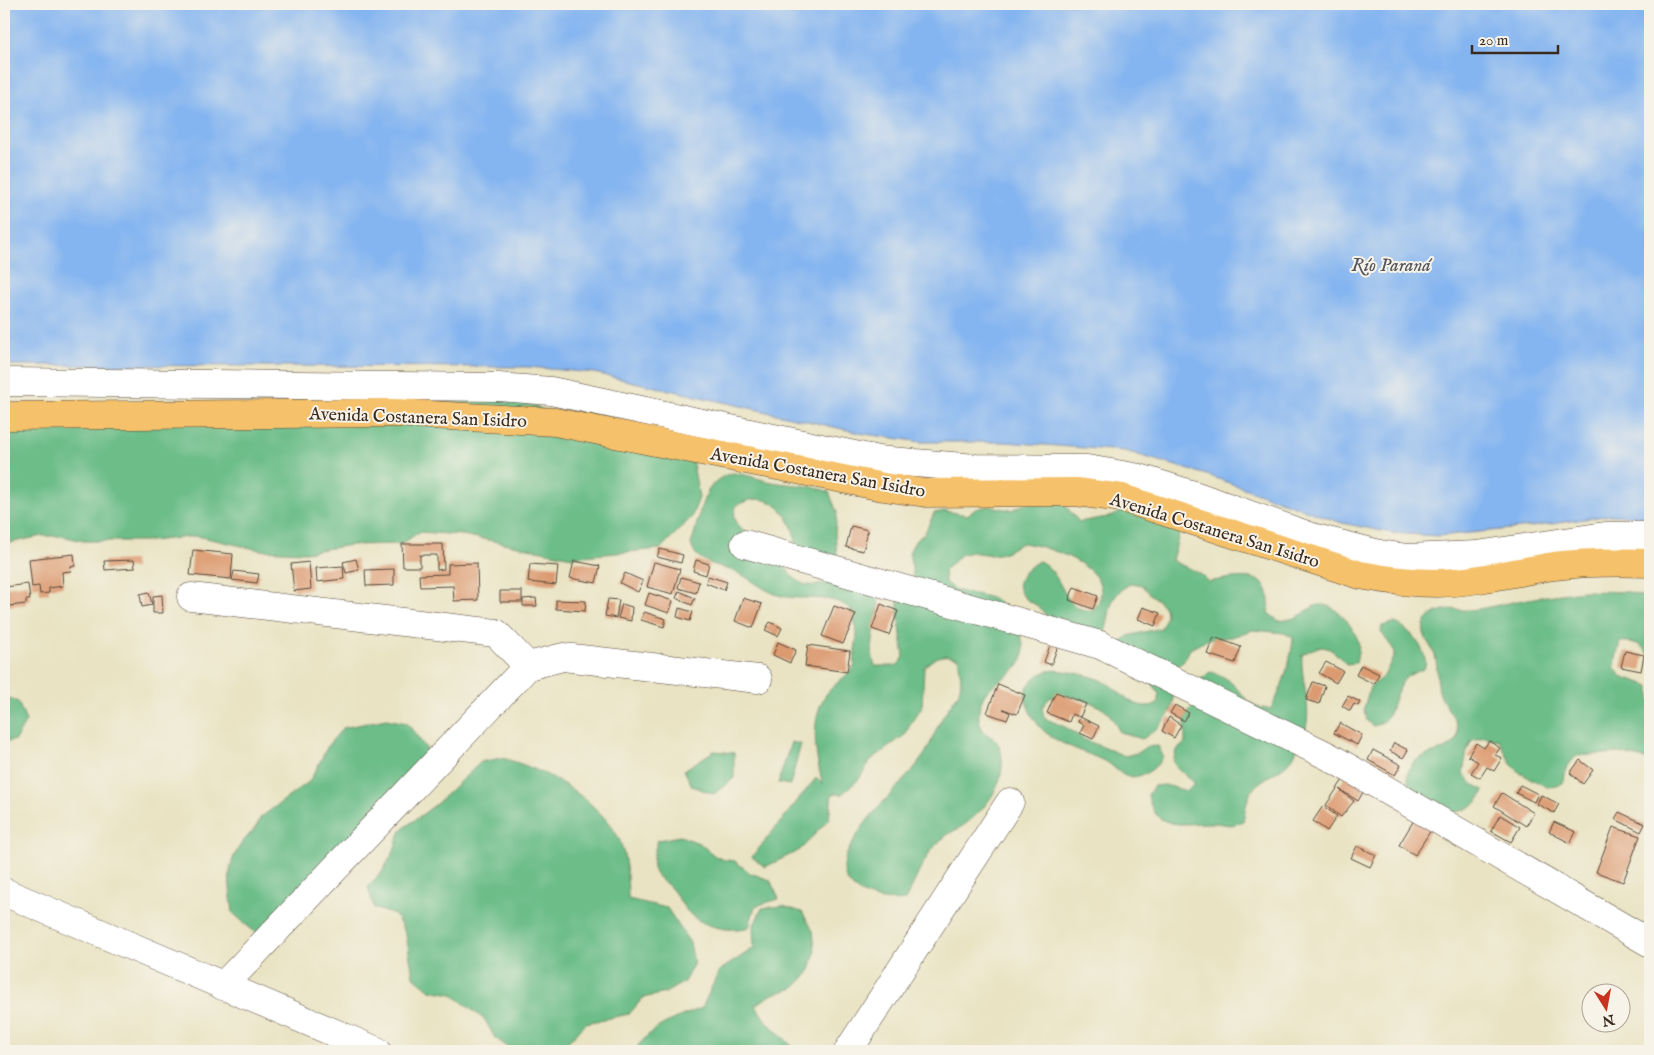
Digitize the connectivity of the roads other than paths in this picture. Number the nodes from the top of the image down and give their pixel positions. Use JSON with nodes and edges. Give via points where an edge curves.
{"nodes":[{"id":1,"x":4,"y":382,"type":"edge"},
{"id":2,"x":4,"y":416,"type":"edge"},
{"id":3,"x":1650,"y":536,"type":"edge"},
{"id":4,"x":745,"y":544,"type":"dead end"},
{"id":5,"x":1650,"y":563,"type":"edge"},
{"id":6,"x":191,"y":597,"type":"dead end"},
{"id":7,"x":528,"y":666,"type":"junction"},
{"id":8,"x":758,"y":679,"type":"dead end"},
{"id":9,"x":1010,"y":802,"type":"dead end"},
{"id":10,"x":4,"y":892,"type":"edge"},
{"id":11,"x":1650,"y":943,"type":"edge"},
{"id":12,"x":223,"y":986,"type":"junction"},
{"id":13,"x":377,"y":1051,"type":"edge"},
{"id":14,"x":848,"y":1051,"type":"edge"}],
"edges":[{"from":1,"to":3,"type":"street","via":[[551,391],[878,460],[976,468],[1087,469],[1140,478],[1312,537],[1407,558],[1477,555],[1605,536]]},
{"from":2,"to":5,"type":"main road","name":"Avenida Costanera San Isidro","via":[[395,413],[555,422],[926,493],[1076,492],[1122,498],[1360,575],[1399,582],[1474,580],[1555,566]]},
{"from":4,"to":11,"type":"street","via":[[1100,645],[1328,756]]},
{"from":6,"to":7,"type":"street","via":[[496,633]]},
{"from":7,"to":8,"type":"street","via":[[562,657]]},
{"from":7,"to":12,"type":"street"},
{"from":9,"to":14,"type":"street"},
{"from":10,"to":12,"type":"street"},
{"from":12,"to":13,"type":"street"}]}
